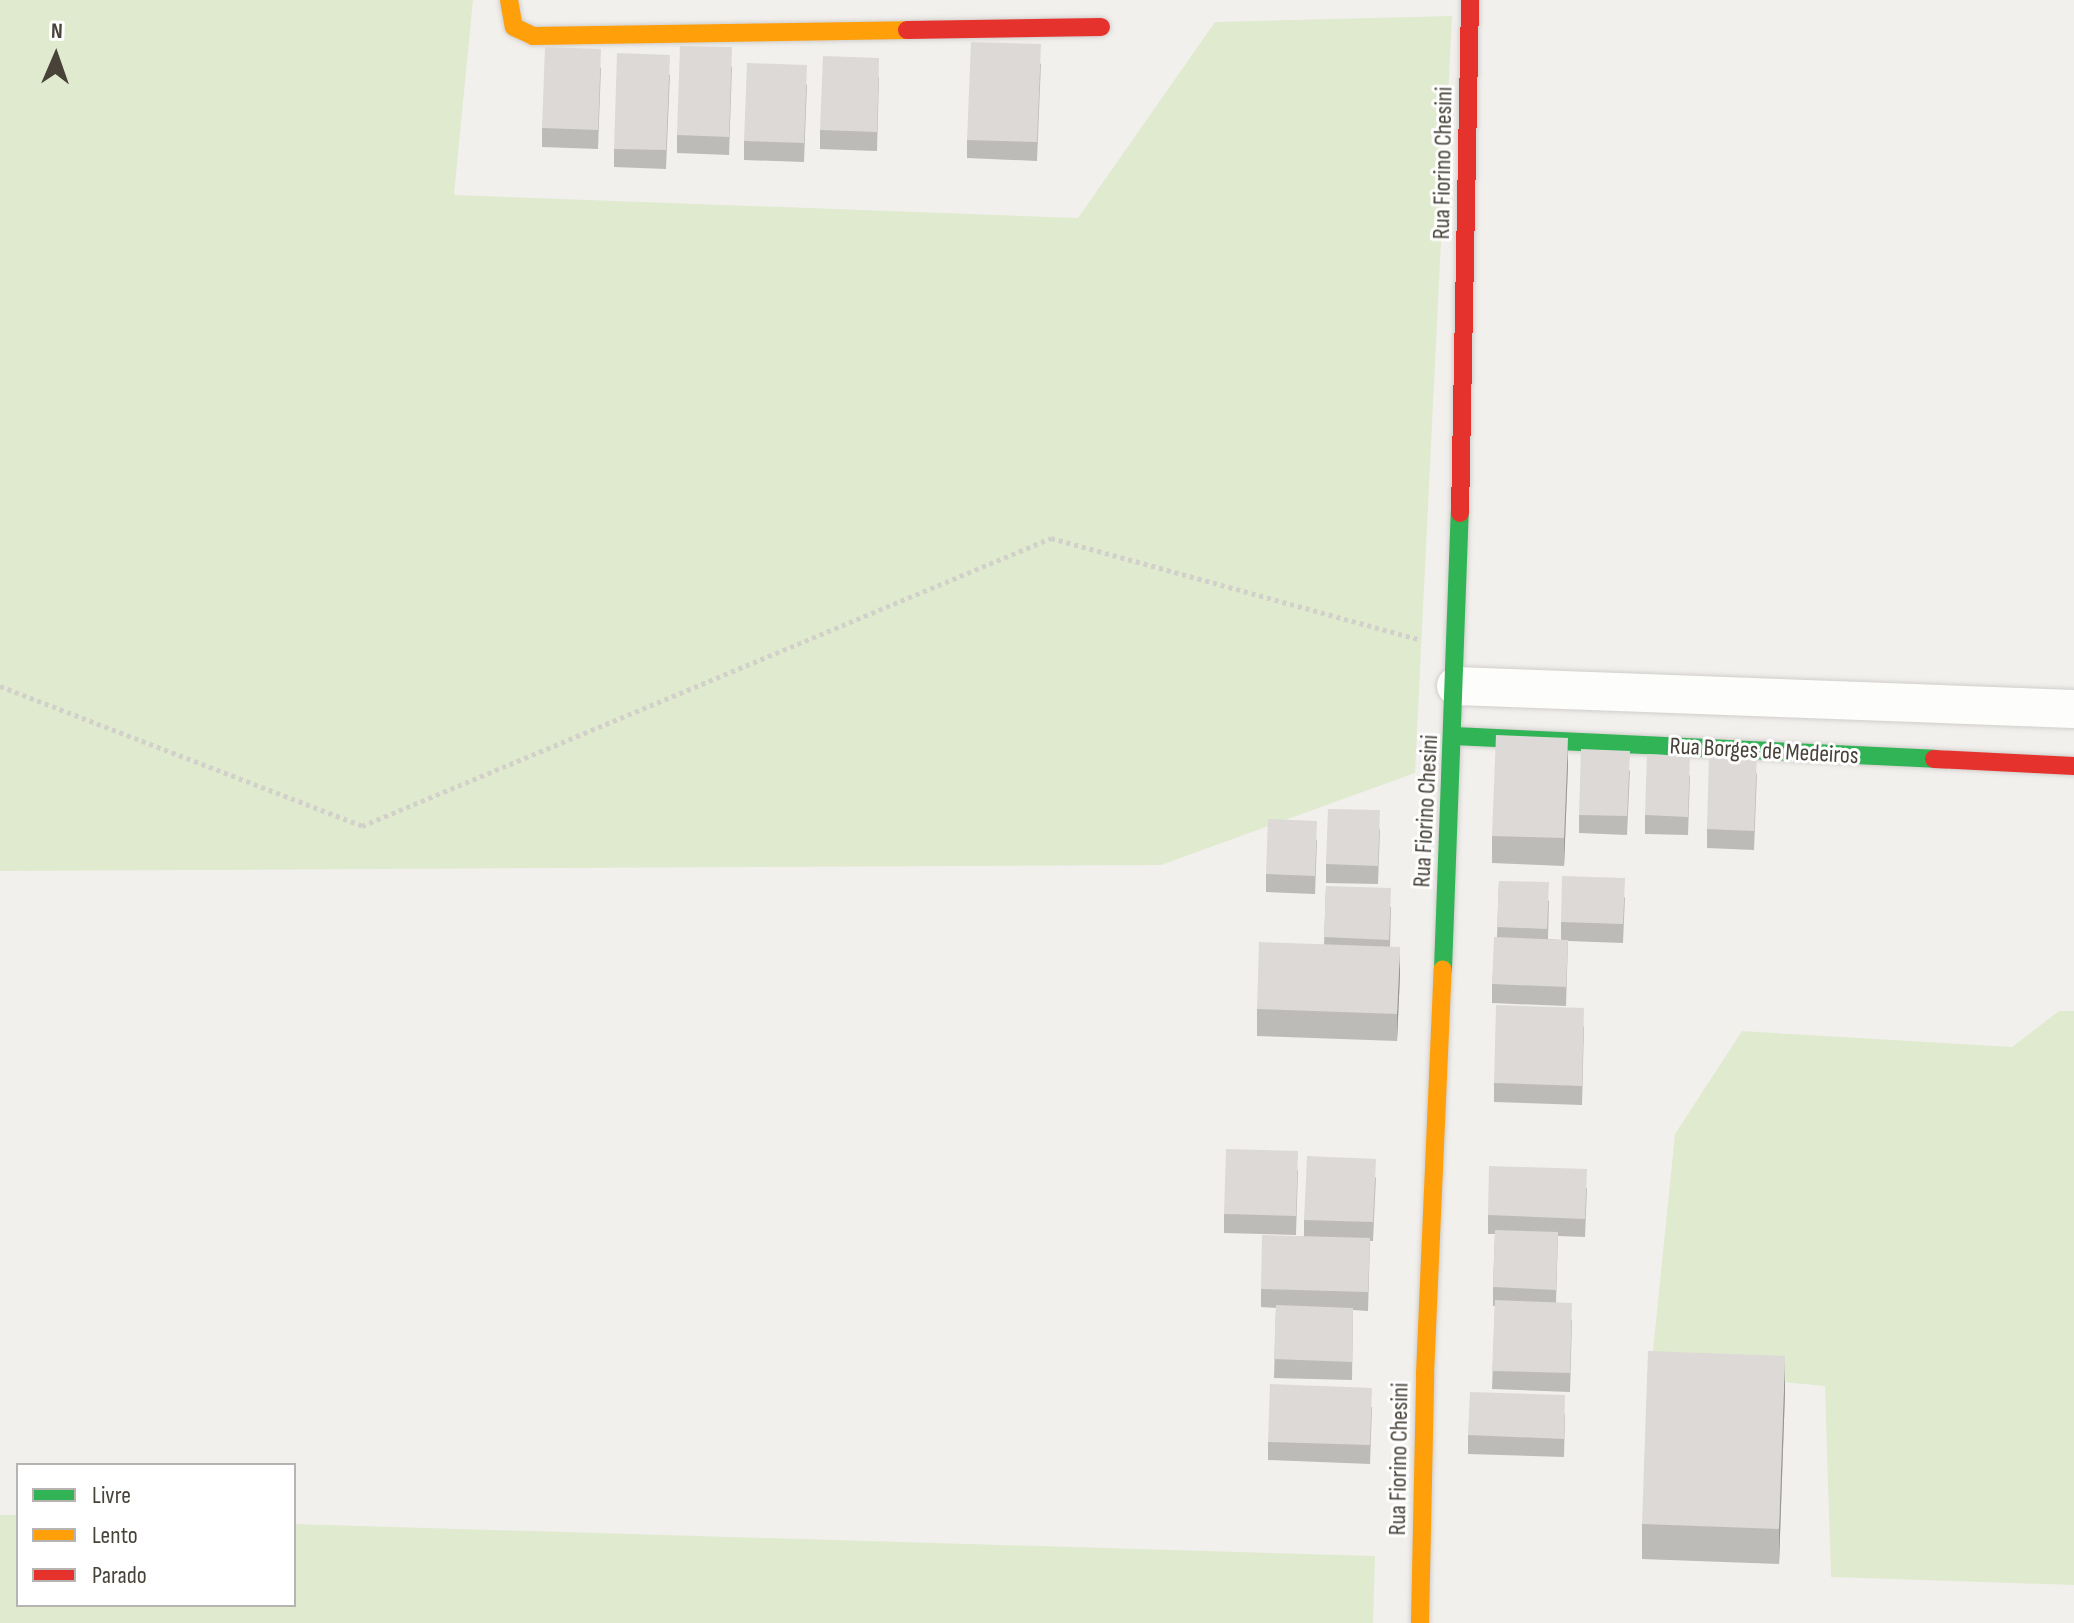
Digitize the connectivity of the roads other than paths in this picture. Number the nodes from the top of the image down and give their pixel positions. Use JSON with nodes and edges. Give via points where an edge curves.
{"nodes":[{"id":1,"x":509,"y":0,"type":"edge"},
{"id":2,"x":1470,"y":0,"type":"edge"},
{"id":3,"x":1101,"y":27,"type":"dead end"},
{"id":4,"x":1456,"y":668,"type":"junction"},
{"id":5,"x":2074,"y":709,"type":"edge"},
{"id":6,"x":1454,"y":736,"type":"junction"},
{"id":7,"x":2074,"y":766,"type":"edge"},
{"id":8,"x":1420,"y":1623,"type":"edge"}],
"edges":[{"from":1,"to":3,"type":"street","via":[[514,27],[533,36]]},
{"from":2,"to":4,"type":"street","name":"Rua Fiorino Chesini"},
{"from":4,"to":5,"type":"street"},
{"from":4,"to":6,"type":"street","name":"Rua Fiorino Chesini"},
{"from":6,"to":7,"type":"street","name":"Rua Borges de Medeiros"},
{"from":6,"to":8,"type":"street","name":"Rua Fiorino Chesini","via":[[1425,1374]]}]}
